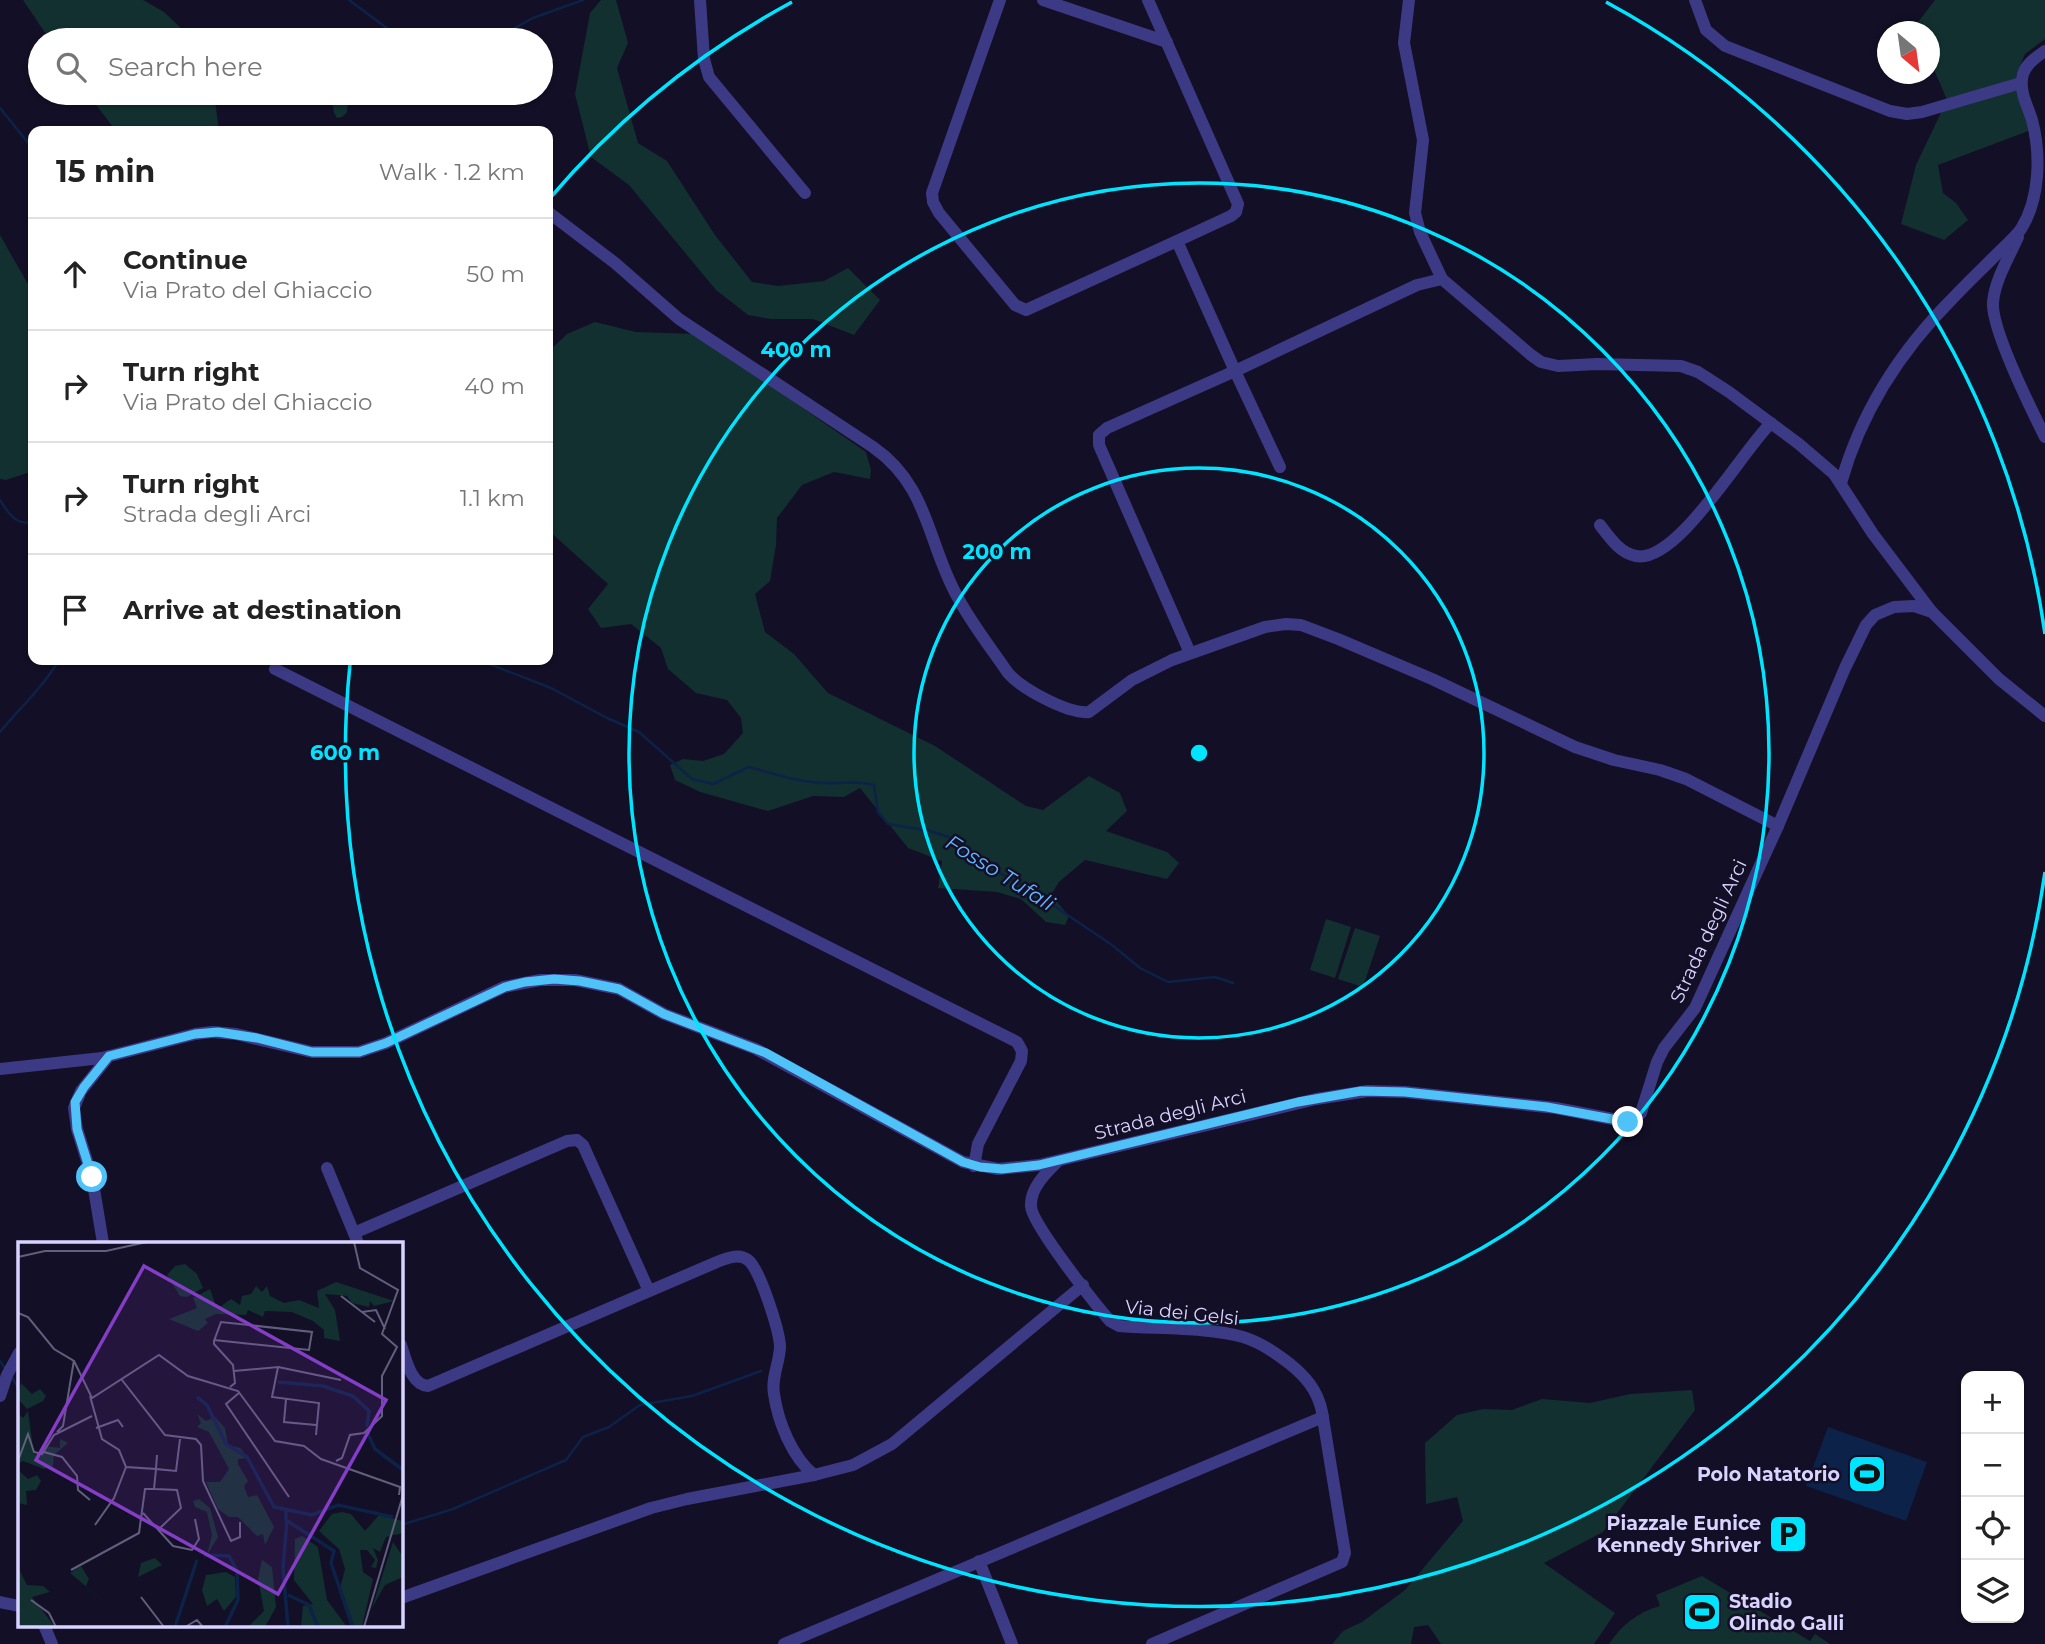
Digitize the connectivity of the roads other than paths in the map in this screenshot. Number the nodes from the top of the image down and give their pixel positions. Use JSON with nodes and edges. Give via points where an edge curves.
{"nodes":[{"id":1,"x":699,"y":0,"type":"edge"},
{"id":2,"x":1000,"y":0,"type":"edge"},
{"id":3,"x":1043,"y":0,"type":"edge"},
{"id":4,"x":1148,"y":0,"type":"edge"},
{"id":5,"x":1409,"y":0,"type":"edge"},
{"id":6,"x":1695,"y":0,"type":"edge"},
{"id":7,"x":1167,"y":42,"type":"junction"},
{"id":8,"x":2045,"y":51,"type":"edge"},
{"id":9,"x":2021,"y":83,"type":"junction"},
{"id":10,"x":805,"y":193,"type":"dead end"},
{"id":11,"x":553,"y":216,"type":"edge"},
{"id":12,"x":2021,"y":230,"type":"junction"},
{"id":13,"x":1177,"y":241,"type":"junction"},
{"id":14,"x":1442,"y":279,"type":"junction"},
{"id":15,"x":1235,"y":371,"type":"junction"},
{"id":16,"x":1771,"y":423,"type":"junction"},
{"id":17,"x":2045,"y":438,"type":"edge"},
{"id":18,"x":1280,"y":467,"type":"dead end"},
{"id":19,"x":1841,"y":483,"type":"junction"},
{"id":20,"x":1601,"y":525,"type":"dead end"},
{"id":21,"x":1932,"y":612,"type":"junction"},
{"id":22,"x":1190,"y":653,"type":"junction"},
{"id":23,"x":275,"y":670,"type":"dead end"},
{"id":24,"x":2045,"y":716,"type":"edge"},
{"id":25,"x":1778,"y":826,"type":"junction"},
{"id":26,"x":109,"y":1056,"type":"junction"},
{"id":27,"x":0,"y":1069,"type":"edge"},
{"id":28,"x":1058,"y":1161,"type":"junction"},
{"id":29,"x":974,"y":1166,"type":"junction"},
{"id":30,"x":327,"y":1168,"type":"dead end"},
{"id":31,"x":356,"y":1238,"type":"edge"},
{"id":32,"x":103,"y":1242,"type":"edge"},
{"id":33,"x":1083,"y":1285,"type":"junction"},
{"id":34,"x":649,"y":1291,"type":"junction"},
{"id":35,"x":402,"y":1347,"type":"edge"},
{"id":36,"x":18,"y":1355,"type":"edge"},
{"id":37,"x":0,"y":1396,"type":"edge"},
{"id":38,"x":1323,"y":1417,"type":"junction"},
{"id":39,"x":814,"y":1475,"type":"junction"},
{"id":40,"x":979,"y":1561,"type":"junction"},
{"id":41,"x":402,"y":1598,"type":"edge"},
{"id":42,"x":0,"y":1602,"type":"edge"},
{"id":43,"x":18,"y":1606,"type":"edge"},
{"id":44,"x":44,"y":1626,"type":"edge"},
{"id":45,"x":52,"y":1644,"type":"edge"},
{"id":46,"x":783,"y":1644,"type":"edge"},
{"id":47,"x":1012,"y":1644,"type":"edge"},
{"id":48,"x":1152,"y":1644,"type":"edge"}],
"edges":[{"from":1,"to":10,"type":"street","via":[[705,63],[711,79]]},
{"from":2,"to":13,"type":"street","via":[[932,193],[939,213],[1015,305],[1026,310]]},
{"from":3,"to":7,"type":"street"},
{"from":4,"to":7,"type":"street"},
{"from":5,"to":14,"type":"street","via":[[1404,43],[1423,140],[1415,216]]},
{"from":6,"to":9,"type":"street","via":[[1706,30],[1725,46],[1894,113],[1927,111]]},
{"from":7,"to":13,"type":"street","via":[[1238,206],[1231,216]]},
{"from":8,"to":9,"type":"street","via":[[2027,67]]},
{"from":9,"to":12,"type":"street","via":[[2034,130],[2037,164]]},
{"from":11,"to":22,"type":"street","via":[[679,319],[898,468],[922,505],[957,596],[1019,684],[1086,712],[1139,675]]},
{"from":12,"to":17,"type":"street","via":[[1996,288],[1993,312]]},
{"from":12,"to":19,"type":"street","via":[[1902,356],[1859,434]]},
{"from":13,"to":15,"type":"street"},
{"from":14,"to":15,"type":"street","via":[[1418,285]]},
{"from":14,"to":16,"type":"street","via":[[1541,362],[1681,366],[1730,392]]},
{"from":15,"to":18,"type":"street"},
{"from":15,"to":22,"type":"street","via":[[1107,428],[1098,438]]},
{"from":16,"to":19,"type":"street"},
{"from":16,"to":20,"type":"street","via":[[1693,520],[1659,552],[1643,557],[1628,554]]},
{"from":19,"to":21,"type":"street"},
{"from":21,"to":24,"type":"street","via":[[1999,679]]},
{"from":21,"to":25,"type":"street","name":"Strada degli Arci","via":[[1900,606],[1878,613],[1868,622]]},
{"from":22,"to":25,"type":"street","via":[[1273,625],[1309,627],[1575,747],[1686,779]]},
{"from":23,"to":29,"type":"street","via":[[1017,1042],[1021,1061],[978,1144]]},
{"from":25,"to":28,"type":"street","name":"Strada degli Arci","via":[[1693,1011],[1659,1057],[1644,1106],[1634,1119],[1621,1121],[1565,1109],[1438,1095],[1361,1091]]},
{"from":26,"to":27,"type":"street","name":"Strada degli Arci"},
{"from":26,"to":29,"type":"street","name":"Strada degli Arci","via":[[218,1032],[312,1052],[359,1052],[510,985],[547,979],[580,981],[619,989],[672,1017],[756,1049]]},
{"from":26,"to":32,"type":"street","via":[[81,1091],[74,1108]]},
{"from":28,"to":29,"type":"street","name":"Strada degli Arci","via":[[1011,1169]]},
{"from":28,"to":33,"type":"street","name":"Via dei Gelsi","via":[[1033,1193],[1032,1213]]},
{"from":30,"to":31,"type":"street"},
{"from":31,"to":34,"type":"street","via":[[554,1146],[577,1140]]},
{"from":33,"to":38,"type":"street","name":"Via dei Gelsi","via":[[1116,1325],[1228,1334],[1264,1346],[1312,1385]]},
{"from":33,"to":39,"type":"street","via":[[892,1444],[853,1465]]},
{"from":34,"to":35,"type":"street","via":[[428,1385],[416,1381]]},
{"from":34,"to":39,"type":"street","via":[[729,1258],[751,1263],[778,1333],[775,1402],[797,1458]]},
{"from":36,"to":37,"type":"street"},
{"from":38,"to":40,"type":"street"},
{"from":38,"to":48,"type":"street","name":"Via dei Gelsi","via":[[1345,1553],[1342,1562]]},
{"from":39,"to":41,"type":"street","via":[[651,1508]]},
{"from":40,"to":46,"type":"street"},
{"from":40,"to":47,"type":"street"},
{"from":42,"to":43,"type":"street"},
{"from":44,"to":45,"type":"street"}]}
